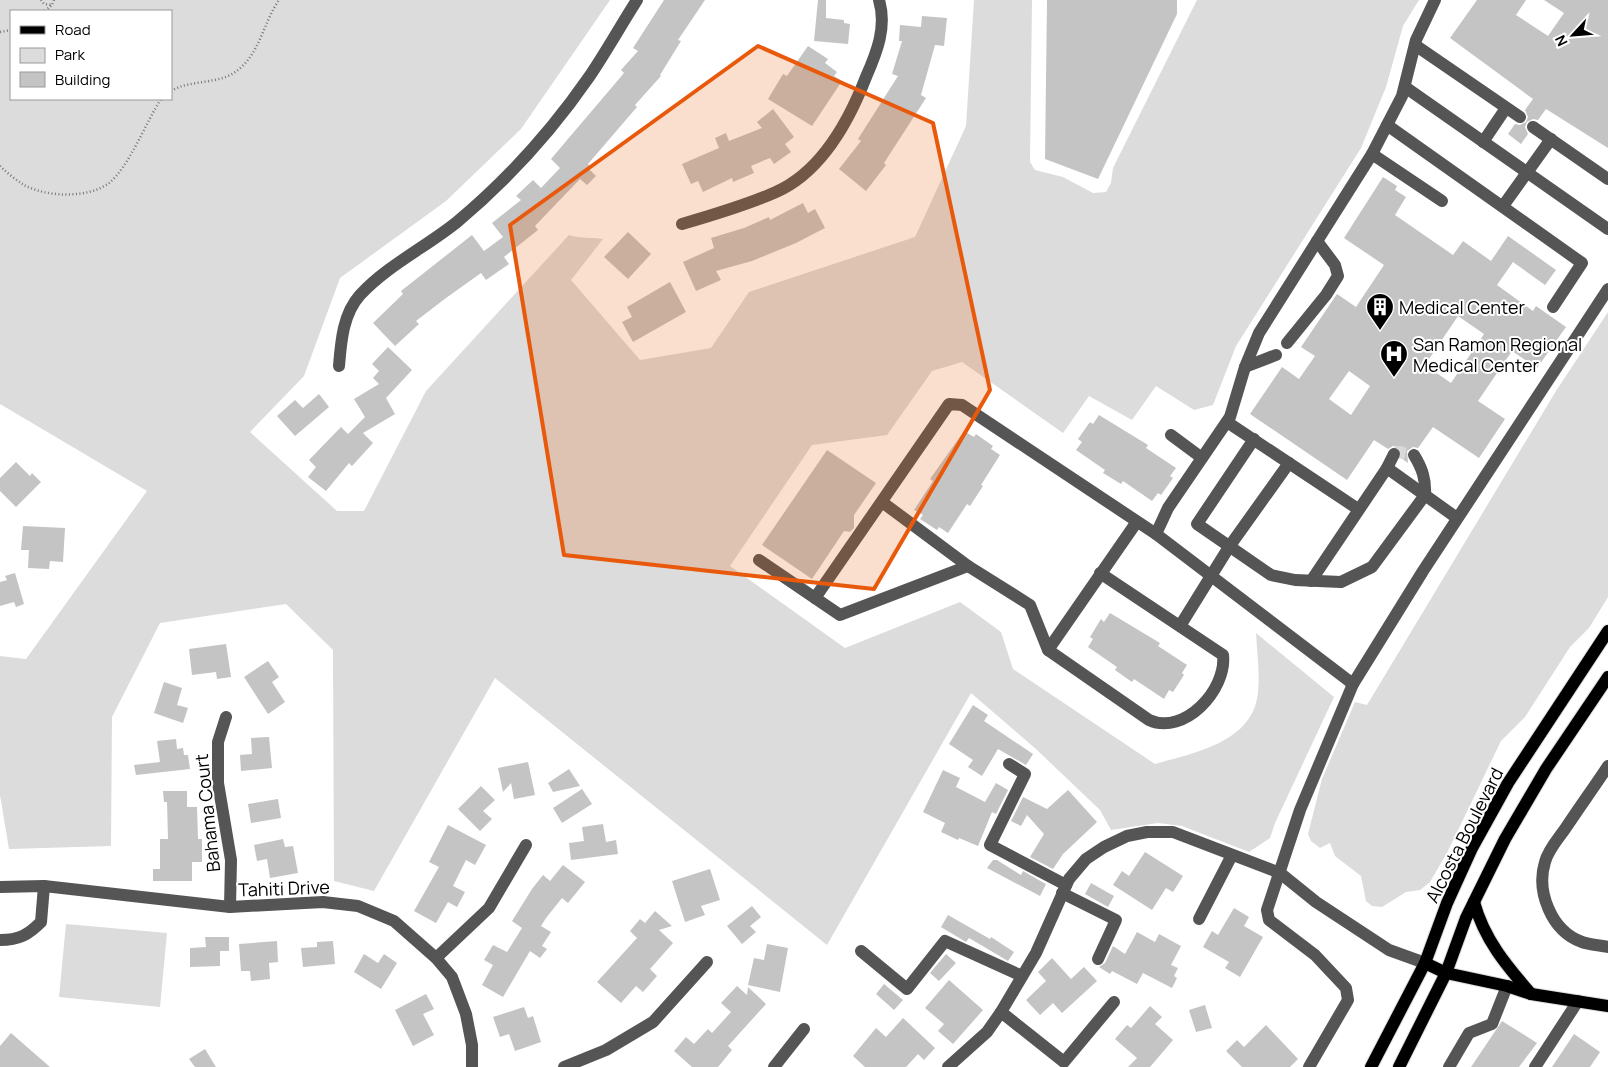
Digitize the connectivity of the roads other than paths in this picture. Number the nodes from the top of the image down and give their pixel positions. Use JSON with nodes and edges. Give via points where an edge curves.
{"nodes":[{"id":1,"x":637,"y":0,"type":"edge"},
{"id":2,"x":879,"y":0,"type":"edge"},
{"id":3,"x":1436,"y":0,"type":"edge"},
{"id":4,"x":1415,"y":45,"type":"junction"},
{"id":5,"x":1404,"y":87,"type":"junction"},
{"id":6,"x":1506,"y":108,"type":"junction"},
{"id":7,"x":1520,"y":117,"type":"dead end"},
{"id":8,"x":1387,"y":125,"type":"junction"},
{"id":9,"x":1534,"y":127,"type":"dead end"},
{"id":10,"x":1551,"y":139,"type":"junction"},
{"id":11,"x":1483,"y":142,"type":"junction"},
{"id":12,"x":1372,"y":154,"type":"junction"},
{"id":13,"x":1528,"y":173,"type":"junction"},
{"id":14,"x":1608,"y":179,"type":"edge"},
{"id":15,"x":1442,"y":201,"type":"dead end"},
{"id":16,"x":1503,"y":206,"type":"junction"},
{"id":17,"x":682,"y":224,"type":"dead end"},
{"id":18,"x":1608,"y":229,"type":"edge"},
{"id":19,"x":1317,"y":241,"type":"junction"},
{"id":20,"x":1608,"y":289,"type":"edge"},
{"id":21,"x":1552,"y":306,"type":"dead end"},
{"id":22,"x":1287,"y":344,"type":"dead end"},
{"id":23,"x":1276,"y":355,"type":"dead end"},
{"id":24,"x":339,"y":366,"type":"dead end"},
{"id":25,"x":1245,"y":367,"type":"junction"},
{"id":26,"x":1227,"y":422,"type":"junction"},
{"id":27,"x":1171,"y":435,"type":"dead end"},
{"id":28,"x":1254,"y":439,"type":"junction"},
{"id":29,"x":1394,"y":454,"type":"dead end"},
{"id":30,"x":1414,"y":455,"type":"dead end"},
{"id":31,"x":1202,"y":458,"type":"junction"},
{"id":32,"x":1289,"y":462,"type":"junction"},
{"id":33,"x":1387,"y":468,"type":"junction"},
{"id":34,"x":1425,"y":495,"type":"junction"},
{"id":35,"x":882,"y":502,"type":"junction"},
{"id":36,"x":1358,"y":509,"type":"junction"},
{"id":37,"x":1458,"y":518,"type":"junction"},
{"id":38,"x":1136,"y":523,"type":"junction"},
{"id":39,"x":1156,"y":534,"type":"junction"},
{"id":40,"x":1229,"y":547,"type":"junction"},
{"id":41,"x":759,"y":560,"type":"dead end"},
{"id":42,"x":968,"y":566,"type":"junction"},
{"id":43,"x":1100,"y":574,"type":"junction"},
{"id":44,"x":1212,"y":577,"type":"junction"},
{"id":45,"x":1312,"y":581,"type":"junction"},
{"id":46,"x":815,"y":598,"type":"junction"},
{"id":47,"x":1180,"y":626,"type":"junction"},
{"id":48,"x":1608,"y":631,"type":"edge"},
{"id":49,"x":1048,"y":650,"type":"junction"},
{"id":50,"x":1608,"y":677,"type":"edge"},
{"id":51,"x":1354,"y":684,"type":"junction"},
{"id":52,"x":226,"y":717,"type":"dead end"},
{"id":53,"x":1009,"y":764,"type":"dead end"},
{"id":54,"x":1608,"y":766,"type":"edge"},
{"id":55,"x":1603,"y":785,"type":"edge"},
{"id":56,"x":526,"y":845,"type":"dead end"},
{"id":57,"x":1232,"y":855,"type":"junction"},
{"id":58,"x":1280,"y":873,"type":"junction"},
{"id":59,"x":44,"y":886,"type":"junction"},
{"id":60,"x":0,"y":888,"type":"edge"},
{"id":61,"x":1064,"y":889,"type":"junction"},
{"id":62,"x":1474,"y":902,"type":"junction"},
{"id":63,"x":230,"y":907,"type":"junction"},
{"id":64,"x":1199,"y":919,"type":"dead end"},
{"id":65,"x":0,"y":940,"type":"edge"},
{"id":66,"x":1608,"y":947,"type":"edge"},
{"id":67,"x":861,"y":950,"type":"dead end"},
{"id":68,"x":436,"y":958,"type":"junction"},
{"id":69,"x":1098,"y":959,"type":"dead end"},
{"id":70,"x":707,"y":962,"type":"dead end"},
{"id":71,"x":1425,"y":963,"type":"junction"},
{"id":72,"x":1446,"y":973,"type":"junction"},
{"id":73,"x":1022,"y":976,"type":"junction"},
{"id":74,"x":1507,"y":986,"type":"junction"},
{"id":75,"x":1531,"y":994,"type":"junction"},
{"id":76,"x":1578,"y":1001,"type":"junction"},
{"id":77,"x":1114,"y":1002,"type":"dead end"},
{"id":78,"x":1608,"y":1006,"type":"edge"},
{"id":79,"x":1001,"y":1012,"type":"junction"},
{"id":80,"x":804,"y":1029,"type":"dead end"},
{"id":81,"x":472,"y":1067,"type":"edge"},
{"id":82,"x":564,"y":1067,"type":"edge"},
{"id":83,"x":774,"y":1067,"type":"edge"},
{"id":84,"x":948,"y":1067,"type":"edge"},
{"id":85,"x":1309,"y":1067,"type":"edge"},
{"id":86,"x":1371,"y":1067,"type":"edge"},
{"id":87,"x":1399,"y":1067,"type":"edge"},
{"id":88,"x":1449,"y":1067,"type":"edge"},
{"id":89,"x":1535,"y":1067,"type":"edge"}],
"edges":[{"from":1,"to":24,"type":"street","via":[[561,114],[507,174],[457,221],[360,295],[347,317]]},
{"from":2,"to":17,"type":"street","via":[[880,43],[856,103],[829,147],[801,176],[777,192]]},
{"from":3,"to":4,"type":"street"},
{"from":4,"to":5,"type":"street"},
{"from":4,"to":6,"type":"street"},
{"from":5,"to":8,"type":"street"},
{"from":5,"to":11,"type":"street"},
{"from":6,"to":7,"type":"street"},
{"from":6,"to":11,"type":"street"},
{"from":8,"to":12,"type":"street"},
{"from":8,"to":16,"type":"street"},
{"from":9,"to":10,"type":"street"},
{"from":10,"to":13,"type":"street"},
{"from":10,"to":14,"type":"street"},
{"from":11,"to":13,"type":"street"},
{"from":12,"to":15,"type":"street"},
{"from":12,"to":19,"type":"street"},
{"from":13,"to":16,"type":"street"},
{"from":13,"to":18,"type":"street"},
{"from":16,"to":21,"type":"street","via":[[1582,263]]},
{"from":19,"to":22,"type":"street","via":[[1335,266],[1338,276]]},
{"from":19,"to":25,"type":"street","via":[[1259,333]]},
{"from":20,"to":37,"type":"street"},
{"from":23,"to":25,"type":"street"},
{"from":25,"to":26,"type":"street"},
{"from":26,"to":28,"type":"street"},
{"from":26,"to":31,"type":"street"},
{"from":27,"to":31,"type":"street"},
{"from":28,"to":32,"type":"street"},
{"from":28,"to":40,"type":"street","via":[[1197,524]]},
{"from":29,"to":33,"type":"street"},
{"from":30,"to":34,"type":"street","via":[[1422,467]]},
{"from":31,"to":39,"type":"street","via":[[1168,508]]},
{"from":32,"to":36,"type":"street"},
{"from":32,"to":40,"type":"street"},
{"from":33,"to":34,"type":"street"},
{"from":33,"to":36,"type":"street"},
{"from":34,"to":37,"type":"street"},
{"from":34,"to":45,"type":"street","via":[[1372,567],[1341,582]]},
{"from":35,"to":38,"type":"street","via":[[949,404],[953,404],[962,405]]},
{"from":35,"to":42,"type":"street"},
{"from":35,"to":46,"type":"street"},
{"from":36,"to":45,"type":"street"},
{"from":37,"to":51,"type":"street"},
{"from":38,"to":39,"type":"street"},
{"from":38,"to":43,"type":"street"},
{"from":39,"to":44,"type":"street"},
{"from":40,"to":44,"type":"street"},
{"from":40,"to":45,"type":"street","via":[[1271,575]]},
{"from":41,"to":46,"type":"street"},
{"from":42,"to":46,"type":"street","via":[[840,616]]},
{"from":42,"to":49,"type":"street","via":[[1030,605]]},
{"from":43,"to":47,"type":"street"},
{"from":43,"to":49,"type":"street"},
{"from":44,"to":47,"type":"street"},
{"from":44,"to":51,"type":"street"},
{"from":47,"to":49,"type":"street","via":[[1223,655],[1224,663],[1217,687],[1194,712],[1167,724],[1149,720]]},
{"from":48,"to":71,"type":"main road","name":"Alcosta Boulevard","via":[[1508,783],[1472,848]]},
{"from":50,"to":62,"type":"main road","via":[[1537,785],[1505,839]]},
{"from":51,"to":58,"type":"street","via":[[1300,810]]},
{"from":52,"to":63,"type":"street","name":"Bahama Court","via":[[218,742],[218,783],[232,860]]},
{"from":53,"to":61,"type":"street","via":[[1025,774],[990,845]]},
{"from":54,"to":55,"type":"street"},
{"from":55,"to":66,"type":"street","via":[[1554,846],[1545,861],[1542,879],[1544,898],[1551,916],[1564,931],[1581,942]]},
{"from":56,"to":68,"type":"street","via":[[489,908]]},
{"from":57,"to":58,"type":"street"},
{"from":57,"to":61,"type":"street","via":[[1172,832],[1127,836],[1086,859]]},
{"from":57,"to":64,"type":"street"},
{"from":58,"to":71,"type":"street","via":[[1316,902],[1389,950]]},
{"from":58,"to":85,"type":"street","via":[[1267,910],[1269,920],[1315,956],[1346,988],[1348,1000]]},
{"from":59,"to":60,"type":"street","name":"Tahiti Drive"},
{"from":59,"to":63,"type":"street","name":"Tahiti Drive"},
{"from":59,"to":65,"type":"street","via":[[41,922],[28,935]]},
{"from":61,"to":69,"type":"street","via":[[1116,920]]},
{"from":61,"to":73,"type":"street","via":[[1036,953]]},
{"from":62,"to":72,"type":"main road"},
{"from":62,"to":75,"type":"main road","via":[[1494,948]]},
{"from":63,"to":68,"type":"street","name":"Tahiti Drive","via":[[323,902],[358,906],[394,921]]},
{"from":67,"to":73,"type":"street","via":[[907,989],[945,941]]},
{"from":68,"to":81,"type":"street","name":"Tahiti Drive","via":[[452,977],[466,1014]]},
{"from":70,"to":82,"type":"street","via":[[653,1022],[606,1050]]},
{"from":71,"to":72,"type":"main road"},
{"from":71,"to":86,"type":"main road","name":"Alcosta Boulevard"},
{"from":72,"to":74,"type":"main road"},
{"from":72,"to":87,"type":"main road"},
{"from":73,"to":79,"type":"street"},
{"from":74,"to":75,"type":"main road"},
{"from":74,"to":88,"type":"street","via":[[1492,1024],[1469,1033]]},
{"from":75,"to":76,"type":"main road"},
{"from":76,"to":78,"type":"main road"},
{"from":76,"to":89,"type":"street"},
{"from":77,"to":79,"type":"street","via":[[1064,1062]]},
{"from":79,"to":84,"type":"street","via":[[987,1032]]},
{"from":80,"to":83,"type":"street"}]}
